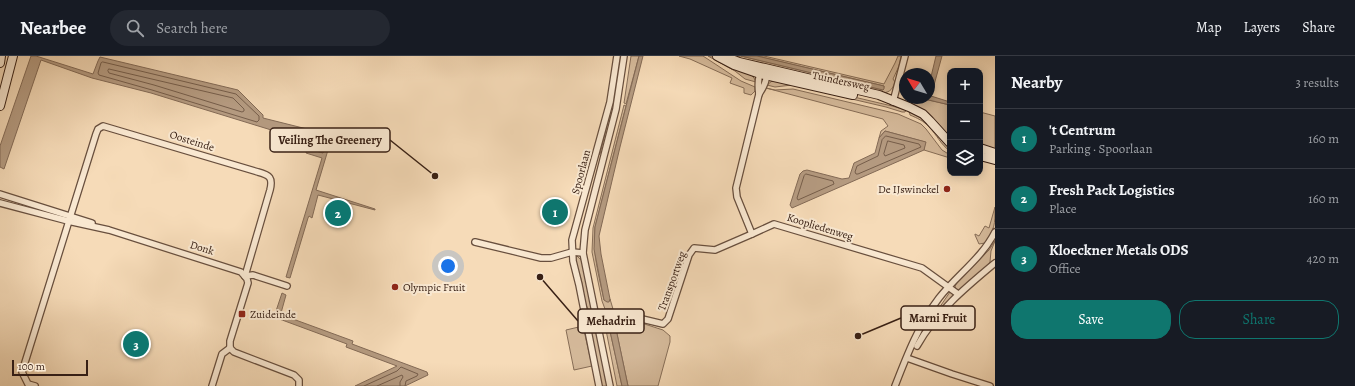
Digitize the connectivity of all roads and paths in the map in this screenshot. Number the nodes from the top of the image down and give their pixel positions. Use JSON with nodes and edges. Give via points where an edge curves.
{"nodes":[{"id":1,"x":2,"y":56,"type":"edge"},
{"id":2,"x":13,"y":56,"type":"edge"},
{"id":3,"x":617,"y":56,"type":"edge"},
{"id":4,"x":624,"y":56,"type":"edge"},
{"id":5,"x":717,"y":56,"type":"edge"},
{"id":6,"x":724,"y":56,"type":"edge"},
{"id":7,"x":905,"y":56,"type":"edge"},
{"id":8,"x":0,"y":63,"type":"edge"},
{"id":9,"x":764,"y":72,"type":"junction"},
{"id":10,"x":893,"y":102,"type":"junction"},
{"id":11,"x":0,"y":106,"type":"edge"},
{"id":12,"x":946,"y":136,"type":"edge"},
{"id":13,"x":983,"y":149,"type":"edge"},
{"id":14,"x":995,"y":153,"type":"edge"},
{"id":15,"x":983,"y":157,"type":"edge"},
{"id":16,"x":995,"y":160,"type":"edge"},
{"id":17,"x":0,"y":194,"type":"edge"},
{"id":18,"x":0,"y":203,"type":"edge"},
{"id":19,"x":69,"y":218,"type":"junction"},
{"id":20,"x":995,"y":232,"type":"edge"},
{"id":21,"x":752,"y":234,"type":"junction"},
{"id":22,"x":475,"y":242,"type":"dead end"},
{"id":23,"x":572,"y":252,"type":"junction"},
{"id":24,"x":584,"y":254,"type":"junction"},
{"id":25,"x":995,"y":263,"type":"edge"},
{"id":26,"x":245,"y":276,"type":"junction"},
{"id":27,"x":288,"y":286,"type":"dead end"},
{"id":28,"x":948,"y":287,"type":"junction"},
{"id":29,"x":958,"y":294,"type":"junction"},
{"id":30,"x":596,"y":317,"type":"junction"},
{"id":31,"x":586,"y":318,"type":"junction"},
{"id":32,"x":917,"y":346,"type":"dead end"},
{"id":33,"x":230,"y":348,"type":"junction"},
{"id":34,"x":907,"y":358,"type":"junction"},
{"id":35,"x":35,"y":386,"type":"edge"},
{"id":36,"x":212,"y":386,"type":"edge"},
{"id":37,"x":298,"y":386,"type":"edge"},
{"id":38,"x":599,"y":386,"type":"edge"},
{"id":39,"x":610,"y":386,"type":"edge"},
{"id":40,"x":895,"y":386,"type":"edge"},
{"id":41,"x":990,"y":386,"type":"edge"}],
"edges":[{"from":1,"to":8,"type":"main road"},
{"from":2,"to":11,"type":"main road"},
{"from":3,"to":23,"type":"street","name":"Spoorlaan","via":[[610,102],[572,240]]},
{"from":4,"to":24,"type":"street","name":"Spoorlaan","via":[[616,108],[585,230]]},
{"from":5,"to":9,"type":"main road","name":"Tuindersweg","via":[[734,66]]},
{"from":6,"to":9,"type":"main road","name":"Tuindersweg"},
{"from":7,"to":10,"type":"street"},
{"from":9,"to":10,"type":"main road","name":"Tuindersweg","via":[[879,95]]},
{"from":9,"to":21,"type":"street","via":[[758,84],[759,94],[736,188],[737,197]]},
{"from":10,"to":12,"type":"main road","name":"Tuindersweg","via":[[923,114]]},
{"from":13,"to":14,"type":"main road"},
{"from":15,"to":16,"type":"main road"},
{"from":17,"to":19,"type":"street","name":"Donk"},
{"from":18,"to":19,"type":"street","name":"Donk"},
{"from":19,"to":26,"type":"street","name":"Donk","via":[[234,269]]},
{"from":19,"to":26,"type":"street","name":"Oosteinde","via":[[96,134],[103,126],[264,173],[271,179],[271,184]]},
{"from":19,"to":35,"type":"street","via":[[22,372],[28,384]]},
{"from":20,"to":28,"type":"street","via":[[987,246]]},
{"from":21,"to":28,"type":"street","name":"Koopliedenweg","via":[[774,224],[922,268]]},
{"from":21,"to":30,"type":"street","name":"Transportweg","via":[[715,250],[694,248],[689,255],[668,319],[663,324],[621,314]]},
{"from":22,"to":23,"type":"street","via":[[541,258],[552,258]]},
{"from":23,"to":24,"type":"street"},
{"from":23,"to":31,"type":"street","name":"Spoorlaan"},
{"from":24,"to":30,"type":"street","name":"Spoorlaan"},
{"from":25,"to":29,"type":"street"},
{"from":26,"to":27,"type":"street","name":"Donk","via":[[253,275]]},
{"from":26,"to":33,"type":"street","via":[[248,283]]},
{"from":28,"to":29,"type":"street","name":"Koopliedenweg"},
{"from":28,"to":34,"type":"street","via":[[925,319]]},
{"from":29,"to":32,"type":"street","via":[[937,316]]},
{"from":30,"to":31,"type":"street","name":"Transportweg"},
{"from":30,"to":39,"type":"street","name":"Spoorlaan"},
{"from":31,"to":38,"type":"street","name":"Spoorlaan"},
{"from":33,"to":36,"type":"street","via":[[222,354]]},
{"from":33,"to":37,"type":"street","via":[[234,352],[294,375],[299,380]]},
{"from":34,"to":40,"type":"street"},
{"from":34,"to":41,"type":"street"}]}
